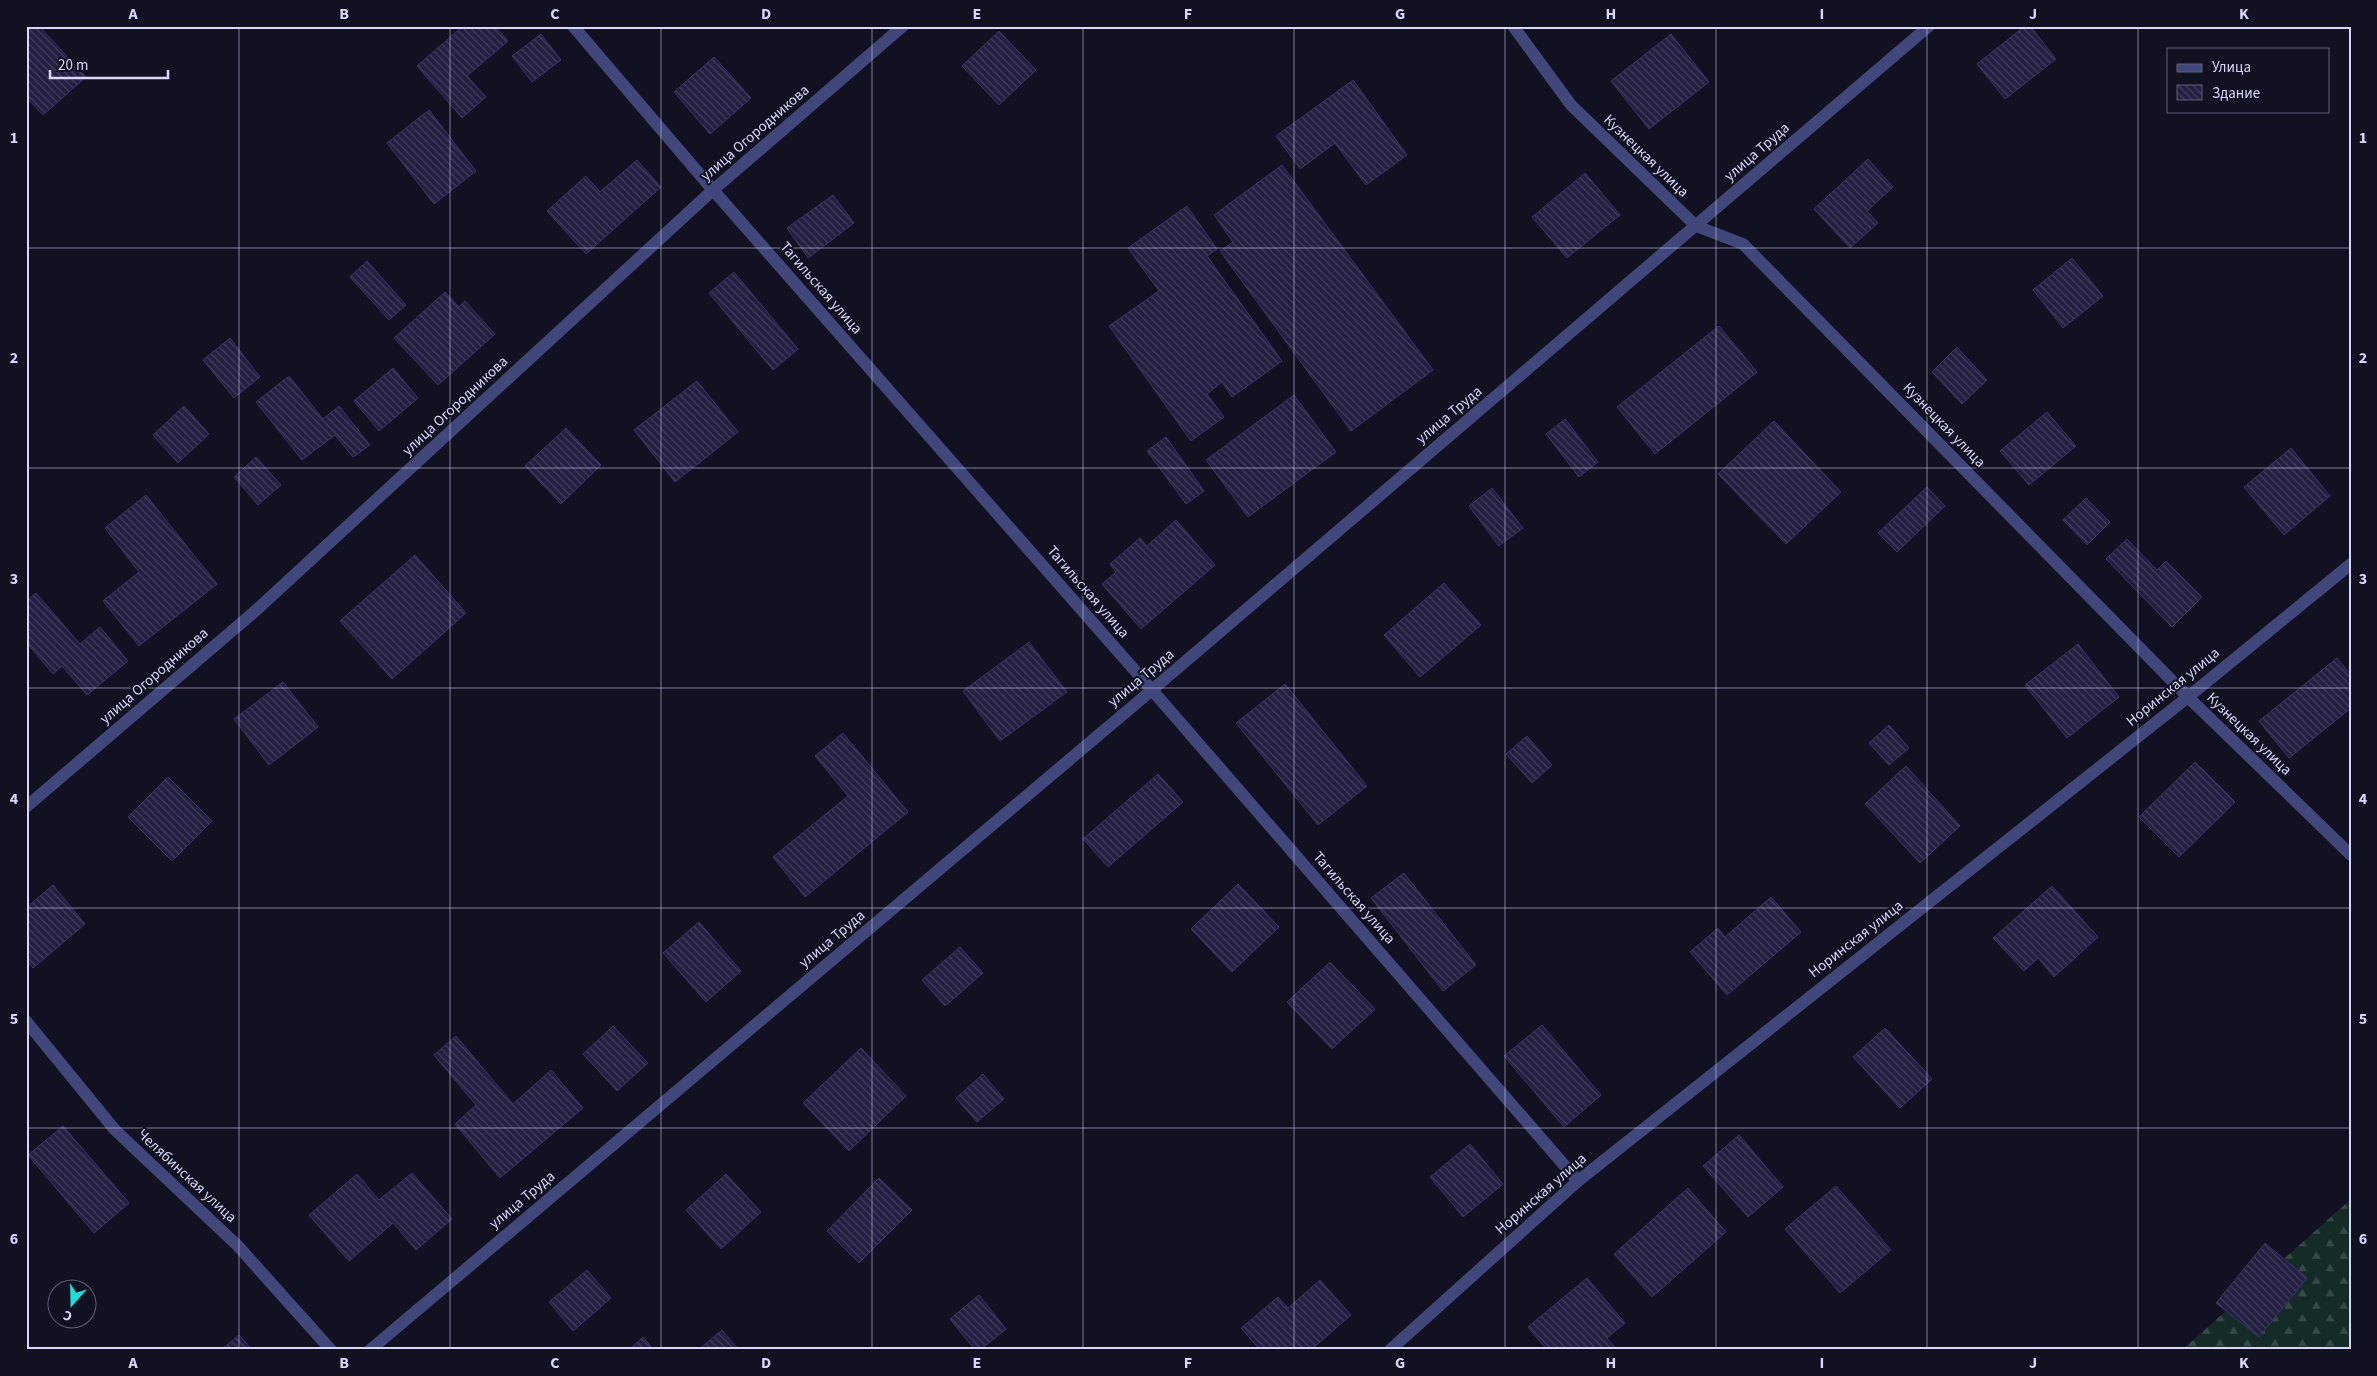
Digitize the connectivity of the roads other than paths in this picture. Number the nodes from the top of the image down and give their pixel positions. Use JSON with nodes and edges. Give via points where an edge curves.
{"nodes":[{"id":1,"x":573,"y":26,"type":"edge"},
{"id":2,"x":903,"y":26,"type":"edge"},
{"id":3,"x":1513,"y":26,"type":"edge"},
{"id":4,"x":1929,"y":26,"type":"edge"},
{"id":5,"x":713,"y":190,"type":"junction"},
{"id":6,"x":1696,"y":226,"type":"junction"},
{"id":7,"x":2351,"y":564,"type":"edge"},
{"id":8,"x":1152,"y":690,"type":"junction"},
{"id":9,"x":2188,"y":697,"type":"junction"},
{"id":10,"x":26,"y":807,"type":"edge"},
{"id":11,"x":2351,"y":855,"type":"edge"},
{"id":12,"x":26,"y":1021,"type":"edge"},
{"id":13,"x":1578,"y":1181,"type":"junction"},
{"id":14,"x":331,"y":1350,"type":"edge"},
{"id":15,"x":370,"y":1350,"type":"edge"},
{"id":16,"x":1390,"y":1350,"type":"edge"}],
"edges":[{"from":1,"to":5,"type":"street","name":"Тагильская улица"},
{"from":2,"to":5,"type":"street","name":"улица Огородникова"},
{"from":3,"to":6,"type":"street","name":"Кузнецкая улица","via":[[1570,105]]},
{"from":4,"to":6,"type":"street","name":"улица Труда"},
{"from":5,"to":8,"type":"street","name":"Тагильская улица"},
{"from":5,"to":10,"type":"street","name":"улица Огородникова","via":[[253,613]]},
{"from":6,"to":8,"type":"street","name":"улица Труда"},
{"from":6,"to":9,"type":"street","name":"Кузнецкая улица","via":[[1743,244]]},
{"from":7,"to":9,"type":"street","name":"Норинская улица"},
{"from":8,"to":13,"type":"street","name":"Тагильская улица"},
{"from":8,"to":15,"type":"street","name":"улица Труда"},
{"from":9,"to":11,"type":"street","name":"Кузнецкая улица"},
{"from":9,"to":13,"type":"street","name":"Норинская улица"},
{"from":12,"to":14,"type":"street","name":"Челябинская улица","via":[[115,1130],[238,1246]]},
{"from":13,"to":16,"type":"street","name":"Норинская улица"}]}
